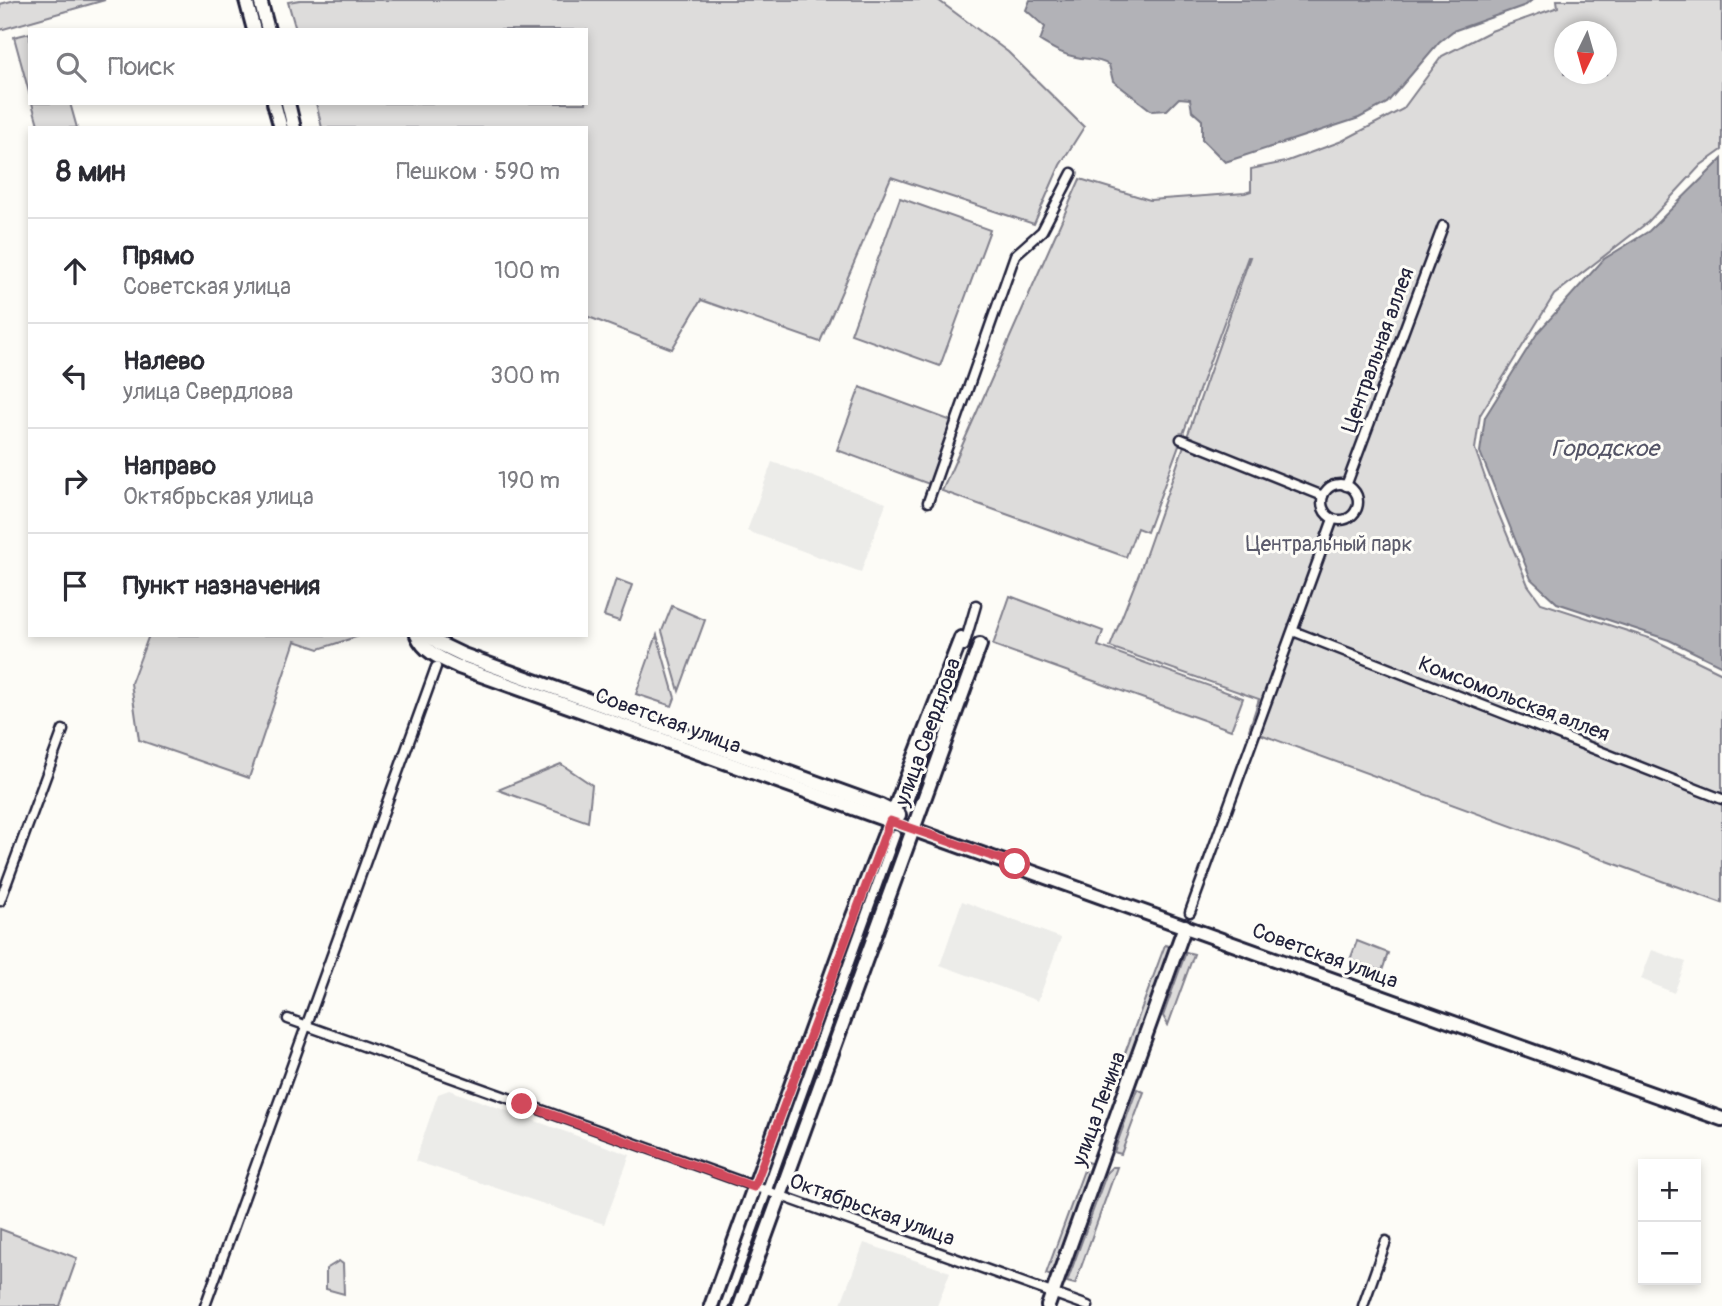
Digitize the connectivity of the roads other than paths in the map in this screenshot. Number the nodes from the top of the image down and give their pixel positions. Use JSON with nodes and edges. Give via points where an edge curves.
{"nodes":[{"id":1,"x":246,"y":0,"type":"edge"},
{"id":2,"x":260,"y":0,"type":"edge"},
{"id":3,"x":253,"y":28,"type":"edge"},
{"id":4,"x":267,"y":28,"type":"edge"},
{"id":5,"x":275,"y":105,"type":"edge"},
{"id":6,"x":288,"y":105,"type":"edge"},
{"id":7,"x":280,"y":126,"type":"edge"},
{"id":8,"x":294,"y":126,"type":"edge"},
{"id":9,"x":1072,"y":173,"type":"dead end"},
{"id":10,"x":1443,"y":226,"type":"dead end"},
{"id":11,"x":1181,"y":439,"type":"dead end"},
{"id":12,"x":1346,"y":486,"type":"junction"},
{"id":13,"x":1323,"y":496,"type":"junction"},
{"id":14,"x":928,"y":502,"type":"dead end"},
{"id":15,"x":1333,"y":519,"type":"junction"},
{"id":16,"x":976,"y":605,"type":"dead end"},
{"id":17,"x":1293,"y":631,"type":"junction"},
{"id":18,"x":961,"y":638,"type":"dead end"},
{"id":19,"x":424,"y":641,"type":"edge"},
{"id":20,"x":980,"y":645,"type":"dead end"},
{"id":21,"x":436,"y":667,"type":"dead end"},
{"id":22,"x":63,"y":730,"type":"dead end"},
{"id":23,"x":1722,"y":799,"type":"edge"},
{"id":24,"x":908,"y":801,"type":"dead end"},
{"id":25,"x":892,"y":816,"type":"junction"},
{"id":26,"x":915,"y":830,"type":"junction"},
{"id":27,"x":895,"y":835,"type":"dead end"},
{"id":28,"x":0,"y":901,"type":"edge"},
{"id":29,"x":1190,"y":912,"type":"dead end"},
{"id":30,"x":1185,"y":926,"type":"junction"},
{"id":31,"x":288,"y":1019,"type":"dead end"},
{"id":32,"x":306,"y":1025,"type":"junction"},
{"id":33,"x":1722,"y":1119,"type":"edge"},
{"id":34,"x":754,"y":1187,"type":"junction"},
{"id":35,"x":767,"y":1191,"type":"junction"},
{"id":36,"x":780,"y":1196,"type":"junction"},
{"id":37,"x":1386,"y":1241,"type":"dead end"},
{"id":38,"x":1051,"y":1300,"type":"edge"},
{"id":39,"x":205,"y":1306,"type":"edge"},
{"id":40,"x":711,"y":1306,"type":"edge"},
{"id":41,"x":725,"y":1306,"type":"edge"},
{"id":42,"x":740,"y":1306,"type":"edge"},
{"id":43,"x":1088,"y":1306,"type":"edge"},
{"id":44,"x":1363,"y":1306,"type":"edge"}],
"edges":[{"from":1,"to":3,"type":"main road"},
{"from":2,"to":4,"type":"main road"},
{"from":5,"to":7,"type":"main road"},
{"from":6,"to":8,"type":"main road"},
{"from":9,"to":14,"type":"street","via":[[1042,231],[1015,256]]},
{"from":10,"to":12,"type":"street","name":"Центральная аллея"},
{"from":11,"to":13,"type":"street"},
{"from":12,"to":13,"type":"street","via":[[1339,483],[1326,489]]},
{"from":12,"to":15,"type":"street","via":[[1353,488],[1359,502],[1354,515]]},
{"from":13,"to":15,"type":"street","via":[[1321,503]]},
{"from":15,"to":17,"type":"street"},
{"from":16,"to":24,"type":"street"},
{"from":17,"to":23,"type":"street","name":"Комсомольская аллея"},
{"from":17,"to":29,"type":"street"},
{"from":18,"to":25,"type":"main road","name":"улица Свердлова"},
{"from":19,"to":25,"type":"main road","name":"Советская улица","via":[[461,661]]},
{"from":20,"to":26,"type":"main road","name":"улица Свердлова"},
{"from":21,"to":32,"type":"street"},
{"from":22,"to":28,"type":"street"},
{"from":25,"to":26,"type":"main road","name":"Советская улица"},
{"from":25,"to":34,"type":"main road","name":"улица Свердлова"},
{"from":26,"to":30,"type":"main road","name":"Советская улица"},
{"from":26,"to":36,"type":"main road","name":"улица Свердлова"},
{"from":27,"to":35,"type":"street"},
{"from":30,"to":33,"type":"main road","name":"Советская улица"},
{"from":30,"to":38,"type":"main road","name":"улица Ленина"},
{"from":31,"to":32,"type":"street","name":"Октябрьская улица"},
{"from":32,"to":34,"type":"street","name":"Октябрьская улица"},
{"from":32,"to":39,"type":"street"},
{"from":34,"to":35,"type":"street","name":"Октябрьская улица"},
{"from":34,"to":40,"type":"main road","name":"улица Свердлова"},
{"from":35,"to":36,"type":"street","name":"Октябрьская улица"},
{"from":35,"to":41,"type":"street"},
{"from":36,"to":38,"type":"street","name":"Октябрьская улица"},
{"from":36,"to":42,"type":"main road","name":"улица Свердлова"},
{"from":37,"to":44,"type":"street"},
{"from":38,"to":43,"type":"street","name":"Октябрьская улица"}]}
